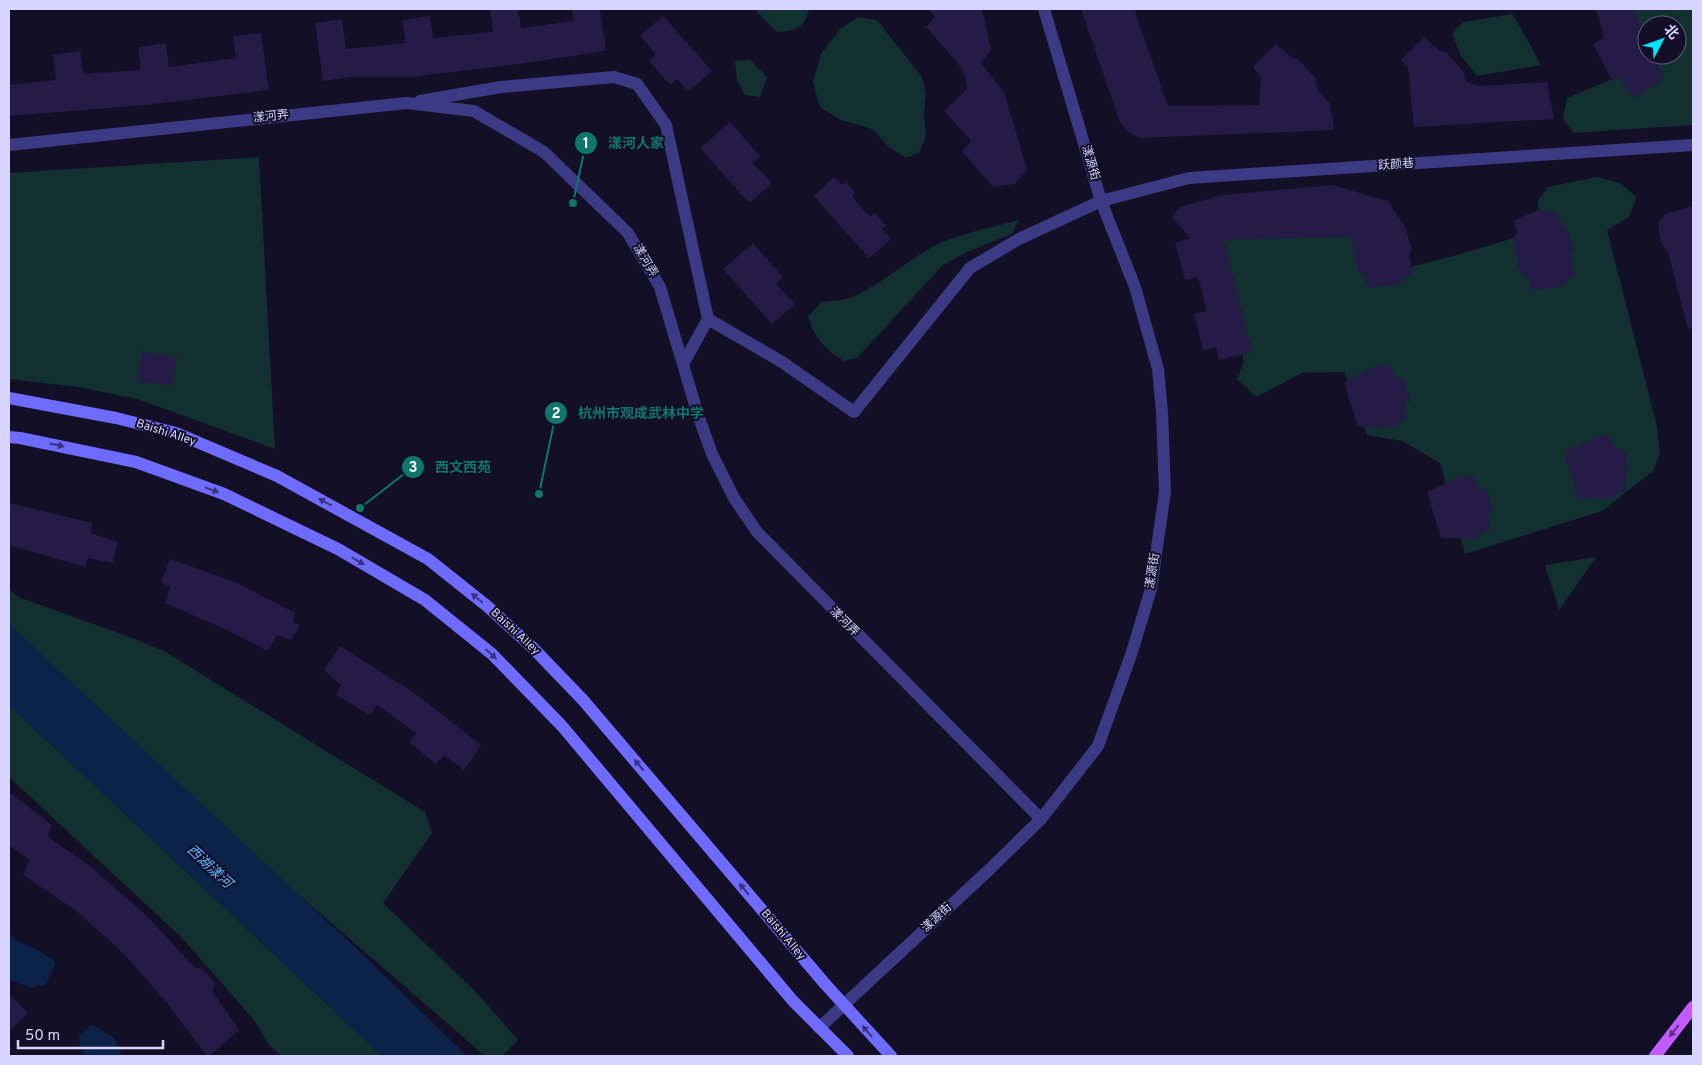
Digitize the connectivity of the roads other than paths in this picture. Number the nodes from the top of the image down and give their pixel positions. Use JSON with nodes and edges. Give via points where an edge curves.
{"nodes":[{"id":1,"x":1044,"y":9,"type":"edge"},
{"id":2,"x":407,"y":103,"type":"junction"},
{"id":3,"x":9,"y":145,"type":"edge"},
{"id":4,"x":1693,"y":145,"type":"edge"},
{"id":5,"x":1102,"y":201,"type":"junction"},
{"id":6,"x":708,"y":319,"type":"junction"},
{"id":7,"x":683,"y":364,"type":"junction"},
{"id":8,"x":9,"y":398,"type":"edge"},
{"id":9,"x":9,"y":437,"type":"edge"},
{"id":10,"x":1041,"y":819,"type":"junction"},
{"id":11,"x":844,"y":1005,"type":"junction"},
{"id":12,"x":1693,"y":1006,"type":"edge"},
{"id":13,"x":819,"y":1028,"type":"junction"},
{"id":14,"x":848,"y":1056,"type":"edge"},
{"id":15,"x":891,"y":1056,"type":"edge"},
{"id":16,"x":1655,"y":1056,"type":"edge"}],
"edges":[{"from":1,"to":5,"type":"street","name":"漾源街"},
{"from":2,"to":3,"type":"street","name":"漾河弄"},
{"from":2,"to":6,"type":"street","via":[[501,87],[614,77],[637,84],[666,125]]},
{"from":2,"to":7,"type":"street","name":"漾河弄","via":[[474,111],[544,152],[628,234],[660,287]]},
{"from":4,"to":5,"type":"street","name":"跃颜巷","via":[[1188,178]]},
{"from":5,"to":6,"type":"street","name":"跃颜巷","via":[[1019,239],[970,268],[854,412],[782,362]]},
{"from":5,"to":10,"type":"street","name":"漾源街","via":[[1135,287],[1158,369],[1165,492],[1151,588],[1098,746]]},
{"from":6,"to":7,"type":"street"},
{"from":7,"to":10,"type":"street","name":"漾河弄","via":[[712,454],[756,532]]},
{"from":11,"to":8,"type":"main road","name":"Baishi Alley","one_way":true,"via":[[584,700],[487,606],[428,559],[277,476],[176,434],[116,418]]},
{"from":9,"to":13,"type":"main road","one_way":true,"via":[[136,462],[224,494],[338,549],[425,600],[492,654],[562,726]]},
{"from":10,"to":11,"type":"street","name":"漾源街"},
{"from":11,"to":13,"type":"street","name":"漾源街"},
{"from":15,"to":11,"type":"main road","name":"Baishi Alley","one_way":true},
{"from":12,"to":16,"type":"main road","one_way":true},
{"from":13,"to":14,"type":"main road"}]}
